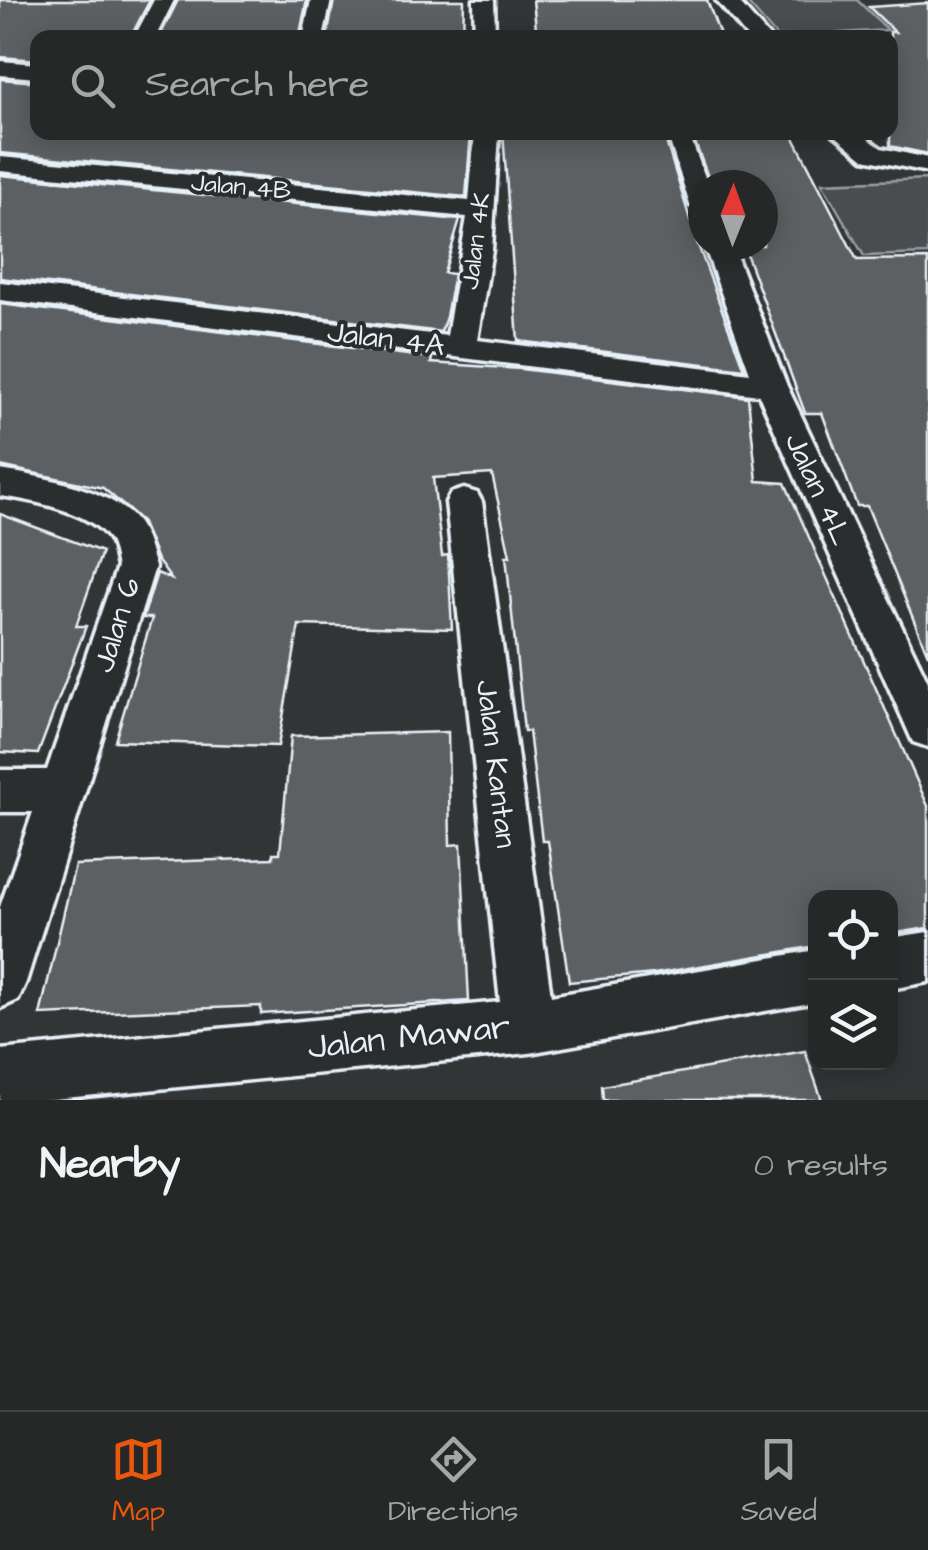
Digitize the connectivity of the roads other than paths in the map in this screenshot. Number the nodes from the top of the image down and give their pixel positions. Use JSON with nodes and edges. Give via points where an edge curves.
{"nodes":[{"id":1,"x":164,"y":0,"type":"edge"},
{"id":2,"x":321,"y":0,"type":"edge"},
{"id":3,"x":484,"y":0,"type":"edge"},
{"id":4,"x":726,"y":0,"type":"edge"},
{"id":5,"x":148,"y":30,"type":"edge"},
{"id":6,"x":315,"y":30,"type":"edge"},
{"id":7,"x":485,"y":30,"type":"edge"},
{"id":8,"x":753,"y":30,"type":"edge"},
{"id":9,"x":0,"y":68,"type":"edge"},
{"id":10,"x":30,"y":70,"type":"edge"},
{"id":11,"x":486,"y":140,"type":"edge"},
{"id":12,"x":679,"y":140,"type":"edge"},
{"id":13,"x":854,"y":140,"type":"edge"},
{"id":14,"x":0,"y":164,"type":"edge"},
{"id":15,"x":928,"y":165,"type":"edge"},
{"id":16,"x":690,"y":170,"type":"edge"},
{"id":17,"x":481,"y":210,"type":"junction"},
{"id":18,"x":724,"y":260,"type":"edge"},
{"id":19,"x":0,"y":291,"type":"edge"},
{"id":20,"x":460,"y":348,"type":"junction"},
{"id":21,"x":771,"y":386,"type":"junction"},
{"id":22,"x":0,"y":483,"type":"edge"},
{"id":23,"x":464,"y":502,"type":"dead end"},
{"id":24,"x":928,"y":728,"type":"edge"},
{"id":25,"x":64,"y":790,"type":"junction"},
{"id":26,"x":0,"y":791,"type":"edge"},
{"id":27,"x":928,"y":957,"type":"edge"},
{"id":28,"x":898,"y":963,"type":"edge"},
{"id":29,"x":808,"y":977,"type":"edge"},
{"id":30,"x":0,"y":982,"type":"edge"},
{"id":31,"x":529,"y":1026,"type":"junction"},
{"id":32,"x":0,"y":1076,"type":"edge"}],
"edges":[{"from":1,"to":5,"type":"street"},
{"from":2,"to":6,"type":"street"},
{"from":3,"to":7,"type":"street"},
{"from":4,"to":8,"type":"street"},
{"from":9,"to":10,"type":"street"},
{"from":11,"to":17,"type":"street","name":"Jalan 4K"},
{"from":12,"to":16,"type":"street"},
{"from":13,"to":15,"type":"street","via":[[873,154]]},
{"from":14,"to":17,"type":"street","name":"Jalan 4B"},
{"from":17,"to":20,"type":"street","name":"Jalan 4K"},
{"from":18,"to":21,"type":"street","name":"Jalan 4L"},
{"from":19,"to":20,"type":"street","name":"Jalan 4A"},
{"from":20,"to":21,"type":"street","name":"Jalan 4A"},
{"from":21,"to":24,"type":"street","name":"Jalan 4L"},
{"from":22,"to":25,"type":"street","name":"Jalan 6","via":[[90,508],[124,530],[136,566]]},
{"from":23,"to":31,"type":"street","name":"Jalan Kantan"},
{"from":25,"to":26,"type":"street"},
{"from":25,"to":30,"type":"street","name":"Jalan 6"},
{"from":27,"to":28,"type":"street"},
{"from":29,"to":31,"type":"street","name":"Jalan Mawar"},
{"from":31,"to":32,"type":"street","name":"Jalan Mawar"}]}
